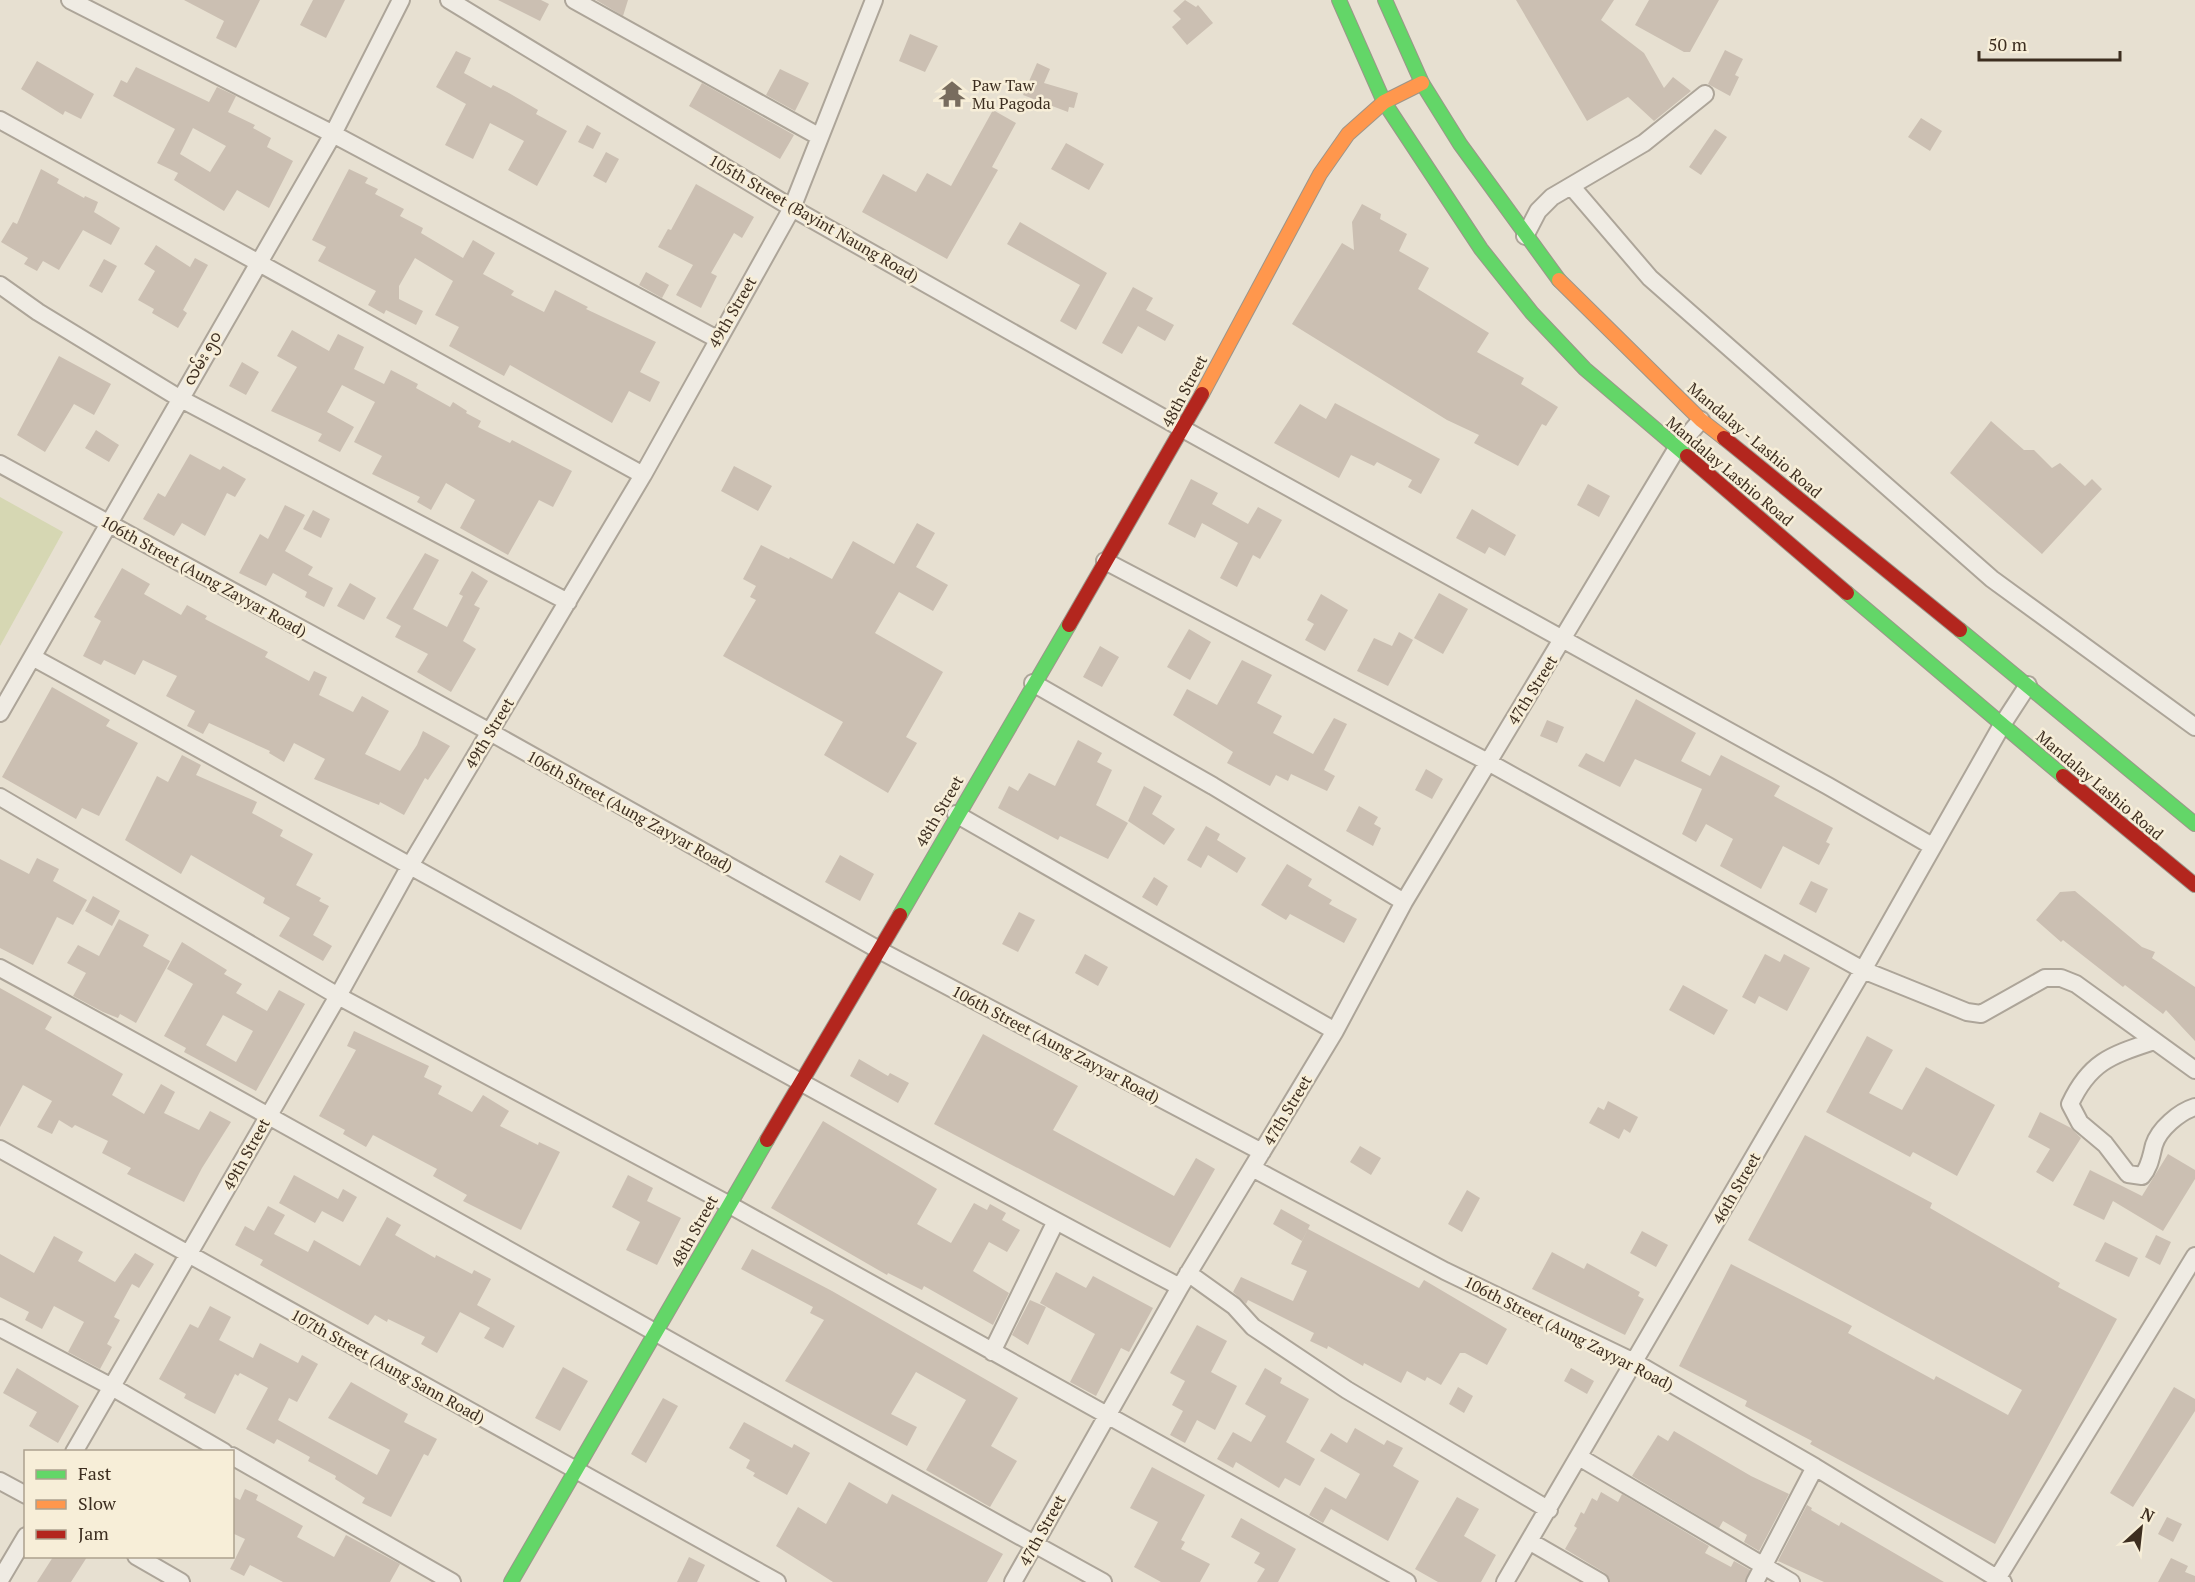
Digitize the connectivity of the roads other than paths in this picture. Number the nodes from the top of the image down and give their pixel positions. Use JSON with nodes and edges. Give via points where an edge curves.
{"nodes":[{"id":1,"x":70,"y":0,"type":"edge"},
{"id":2,"x":401,"y":0,"type":"edge"},
{"id":3,"x":450,"y":0,"type":"edge"},
{"id":4,"x":874,"y":0,"type":"edge"},
{"id":5,"x":1339,"y":0,"type":"edge"},
{"id":6,"x":1384,"y":0,"type":"edge"},
{"id":7,"x":582,"y":2,"type":"edge"},
{"id":8,"x":1422,"y":82,"type":"junction"},
{"id":9,"x":1705,"y":94,"type":"dead end"},
{"id":10,"x":1384,"y":102,"type":"junction"},
{"id":11,"x":0,"y":120,"type":"edge"},
{"id":12,"x":333,"y":134,"type":"junction"},
{"id":13,"x":820,"y":137,"type":"junction"},
{"id":14,"x":1572,"y":186,"type":"junction"},
{"id":15,"x":792,"y":208,"type":"junction"},
{"id":16,"x":1525,"y":236,"type":"junction"},
{"id":17,"x":258,"y":262,"type":"junction"},
{"id":18,"x":0,"y":285,"type":"edge"},
{"id":19,"x":717,"y":339,"type":"junction"},
{"id":20,"x":179,"y":398,"type":"junction"},
{"id":21,"x":1701,"y":420,"type":"junction"},
{"id":22,"x":1183,"y":429,"type":"junction"},
{"id":23,"x":1677,"y":448,"type":"junction"},
{"id":24,"x":0,"y":464,"type":"edge"},
{"id":25,"x":643,"y":475,"type":"junction"},
{"id":26,"x":110,"y":524,"type":"junction"},
{"id":27,"x":1105,"y":561,"type":"junction"},
{"id":28,"x":568,"y":602,"type":"junction"},
{"id":29,"x":1563,"y":639,"type":"junction"},
{"id":30,"x":34,"y":657,"type":"junction"},
{"id":31,"x":1033,"y":683,"type":"junction"},
{"id":32,"x":2028,"y":685,"type":"junction"},
{"id":33,"x":0,"y":713,"type":"edge"},
{"id":34,"x":2002,"y":725,"type":"junction"},
{"id":35,"x":2195,"y":727,"type":"edge"},
{"id":36,"x":490,"y":732,"type":"junction"},
{"id":37,"x":1488,"y":762,"type":"junction"},
{"id":38,"x":0,"y":797,"type":"edge"},
{"id":39,"x":956,"y":814,"type":"junction"},
{"id":40,"x":2195,"y":824,"type":"edge"},
{"id":41,"x":1932,"y":846,"type":"junction"},
{"id":42,"x":411,"y":864,"type":"junction"},
{"id":43,"x":2195,"y":885,"type":"edge"},
{"id":44,"x":1404,"y":902,"type":"junction"},
{"id":45,"x":879,"y":950,"type":"junction"},
{"id":46,"x":0,"y":968,"type":"edge"},
{"id":47,"x":1863,"y":970,"type":"junction"},
{"id":48,"x":338,"y":996,"type":"junction"},
{"id":49,"x":1335,"y":1031,"type":"junction"},
{"id":50,"x":2154,"y":1041,"type":"junction"},
{"id":51,"x":2195,"y":1070,"type":"edge"},
{"id":52,"x":801,"y":1084,"type":"junction"},
{"id":53,"x":2195,"y":1107,"type":"edge"},
{"id":54,"x":269,"y":1114,"type":"junction"},
{"id":55,"x":0,"y":1149,"type":"edge"},
{"id":56,"x":1262,"y":1152,"type":"junction"},
{"id":57,"x":1252,"y":1168,"type":"junction"},
{"id":58,"x":728,"y":1204,"type":"junction"},
{"id":59,"x":1056,"y":1221,"type":"junction"},
{"id":60,"x":189,"y":1254,"type":"junction"},
{"id":61,"x":2195,"y":1256,"type":"edge"},
{"id":62,"x":1184,"y":1280,"type":"junction"},
{"id":63,"x":0,"y":1328,"type":"edge"},
{"id":64,"x":655,"y":1334,"type":"junction"},
{"id":65,"x":992,"y":1352,"type":"junction"},
{"id":66,"x":1634,"y":1362,"type":"junction"},
{"id":67,"x":112,"y":1387,"type":"junction"},
{"id":68,"x":1106,"y":1414,"type":"junction"},
{"id":69,"x":75,"y":1450,"type":"edge"},
{"id":70,"x":221,"y":1450,"type":"edge"},
{"id":71,"x":234,"y":1457,"type":"edge"},
{"id":72,"x":1579,"y":1457,"type":"junction"},
{"id":73,"x":1815,"y":1467,"type":"junction"},
{"id":74,"x":574,"y":1471,"type":"junction"},
{"id":75,"x":0,"y":1481,"type":"edge"},
{"id":76,"x":24,"y":1494,"type":"edge"},
{"id":77,"x":1549,"y":1510,"type":"junction"},
{"id":78,"x":24,"y":1539,"type":"edge"},
{"id":79,"x":1529,"y":1541,"type":"junction"},
{"id":80,"x":1035,"y":1544,"type":"junction"},
{"id":81,"x":138,"y":1558,"type":"edge"},
{"id":82,"x":1759,"y":1575,"type":"edge"},
{"id":83,"x":0,"y":1580,"type":"edge"},
{"id":84,"x":1998,"y":1581,"type":"edge"},
{"id":85,"x":181,"y":1582,"type":"edge"},
{"id":86,"x":452,"y":1582,"type":"edge"},
{"id":87,"x":511,"y":1582,"type":"edge"},
{"id":88,"x":777,"y":1582,"type":"edge"},
{"id":89,"x":1013,"y":1582,"type":"edge"},
{"id":90,"x":1103,"y":1582,"type":"edge"},
{"id":91,"x":1407,"y":1582,"type":"edge"},
{"id":92,"x":1505,"y":1582,"type":"edge"},
{"id":93,"x":1600,"y":1582,"type":"edge"},
{"id":94,"x":1791,"y":1582,"type":"edge"}],
"edges":[{"from":1,"to":12,"type":"street"},
{"from":2,"to":12,"type":"street","name":"လမ်း ၅၀"},
{"from":3,"to":15,"type":"street","name":"105th Street (Bayint Naung Road)"},
{"from":4,"to":13,"type":"street","name":"49th Street"},
{"from":5,"to":10,"type":"main road","name":"Mandalay Lashio Road"},
{"from":6,"to":8,"type":"main road","name":"Mandalay - Lashio Road"},
{"from":7,"to":13,"type":"street"},
{"from":8,"to":10,"type":"main road","name":"48th Street"},
{"from":8,"to":16,"type":"main road","name":"Mandalay - Lashio Road","via":[[1494,201]]},
{"from":9,"to":14,"type":"street","via":[[1644,143]]},
{"from":10,"to":22,"type":"main road","name":"48th Street","via":[[1348,134],[1320,174]]},
{"from":10,"to":23,"type":"main road","name":"Mandalay Lashio Road","via":[[1465,215],[1480,249],[1532,314],[1585,369],[1612,385]]},
{"from":11,"to":17,"type":"street"},
{"from":12,"to":17,"type":"street","name":"လမ်း ၅၀"},
{"from":12,"to":19,"type":"street"},
{"from":13,"to":15,"type":"street","name":"49th Street"},
{"from":14,"to":16,"type":"street","via":[[1552,196],[1538,211]]},
{"from":14,"to":35,"type":"street","via":[[1650,278],[1992,579]]},
{"from":15,"to":19,"type":"street","name":"49th Street"},
{"from":15,"to":22,"type":"street","name":"105th Street (Bayint Naung Road)"},
{"from":16,"to":21,"type":"main road","name":"Mandalay - Lashio Road","via":[[1564,287],[1634,362]]},
{"from":17,"to":20,"type":"street","name":"လမ်း ၅၀"},
{"from":17,"to":25,"type":"street"},
{"from":18,"to":20,"type":"street"},
{"from":19,"to":25,"type":"street","name":"49th Street"},
{"from":20,"to":26,"type":"street","name":"လမ်း ၅၀"},
{"from":20,"to":28,"type":"street"},
{"from":21,"to":23,"type":"street","name":"47th Street"},
{"from":21,"to":32,"type":"main road","name":"Mandalay - Lashio Road","via":[[1925,609]]},
{"from":22,"to":27,"type":"main road","name":"48th Street"},
{"from":22,"to":29,"type":"street","name":"105th Street (Bayint Naung Road)"},
{"from":23,"to":29,"type":"street","name":"47th Street"},
{"from":23,"to":34,"type":"main road","name":"Mandalay Lashio Road","via":[[1906,636]]},
{"from":24,"to":26,"type":"street","name":"106th Street (Aung Zayyar Road)"},
{"from":25,"to":28,"type":"street","name":"49th Street"},
{"from":26,"to":30,"type":"street","name":"လမ်း ၅၀"},
{"from":26,"to":36,"type":"street","name":"106th Street (Aung Zayyar Road)"},
{"from":27,"to":31,"type":"main road","name":"48th Street"},
{"from":27,"to":37,"type":"street"},
{"from":28,"to":36,"type":"street","name":"49th Street"},
{"from":29,"to":37,"type":"street","name":"47th Street"},
{"from":29,"to":41,"type":"street","name":"105th Street (Bayint Naung Road)"},
{"from":30,"to":33,"type":"street","name":"လမ်း ၅၀"},
{"from":30,"to":42,"type":"street"},
{"from":31,"to":39,"type":"main road","name":"48th Street"},
{"from":31,"to":44,"type":"street"},
{"from":32,"to":34,"type":"street","name":"46th Street"},
{"from":32,"to":40,"type":"main road","name":"Mandalay - Lashio Road"},
{"from":34,"to":41,"type":"street","name":"46th Street"},
{"from":34,"to":43,"type":"main road","name":"Mandalay Lashio Road"},
{"from":36,"to":42,"type":"street","name":"49th Street"},
{"from":36,"to":45,"type":"street","name":"106th Street (Aung Zayyar Road)"},
{"from":37,"to":44,"type":"street","name":"47th Street"},
{"from":37,"to":47,"type":"street"},
{"from":38,"to":48,"type":"street"},
{"from":39,"to":45,"type":"main road","name":"48th Street"},
{"from":39,"to":49,"type":"street"},
{"from":41,"to":47,"type":"street","name":"46th Street"},
{"from":42,"to":48,"type":"street","name":"49th Street"},
{"from":42,"to":52,"type":"street"},
{"from":44,"to":49,"type":"street","name":"47th Street"},
{"from":45,"to":52,"type":"main road","name":"48th Street"},
{"from":45,"to":56,"type":"street","name":"106th Street (Aung Zayyar Road)"},
{"from":46,"to":54,"type":"street"},
{"from":47,"to":50,"type":"street","via":[[1967,1012],[1981,1014],[2045,978],[2061,978],[2076,984]]},
{"from":47,"to":66,"type":"street","name":"46th Street"},
{"from":48,"to":54,"type":"street","name":"49th Street"},
{"from":48,"to":58,"type":"street"},
{"from":49,"to":56,"type":"street","name":"47th Street"},
{"from":50,"to":51,"type":"street"},
{"from":50,"to":53,"type":"street","via":[[2110,1056],[2097,1065],[2080,1083],[2070,1104],[2072,1113],[2105,1144],[2128,1174],[2142,1176],[2148,1170],[2155,1142],[2163,1129]]},
{"from":52,"to":58,"type":"main road","name":"48th Street"},
{"from":52,"to":59,"type":"street"},
{"from":54,"to":60,"type":"street","name":"49th Street"},
{"from":54,"to":64,"type":"street"},
{"from":55,"to":60,"type":"street","name":"107th Street (Aung Sann Road)"},
{"from":56,"to":57,"type":"street","name":"47th Street"},
{"from":57,"to":62,"type":"street","name":"47th Street"},
{"from":57,"to":66,"type":"street","name":"106th Street (Aung Zayyar Road)","via":[[1445,1271]]},
{"from":58,"to":64,"type":"main road","name":"48th Street"},
{"from":58,"to":65,"type":"street"},
{"from":59,"to":62,"type":"street"},
{"from":59,"to":65,"type":"street"},
{"from":60,"to":67,"type":"street","name":"49th Street"},
{"from":60,"to":74,"type":"street","name":"107th Street (Aung Sann Road)"},
{"from":61,"to":84,"type":"street"},
{"from":62,"to":68,"type":"street","name":"47th Street"},
{"from":62,"to":77,"type":"street","via":[[1234,1306],[1253,1327],[1347,1390]]},
{"from":63,"to":67,"type":"street"},
{"from":64,"to":74,"type":"main road","name":"48th Street"},
{"from":64,"to":80,"type":"street"},
{"from":65,"to":68,"type":"street"},
{"from":66,"to":72,"type":"street","name":"46th Street"},
{"from":66,"to":73,"type":"street","name":"106th Street (Aung Zayyar Road)"},
{"from":67,"to":69,"type":"street","name":"49th Street"},
{"from":67,"to":70,"type":"street"},
{"from":68,"to":80,"type":"street","name":"47th Street"},
{"from":68,"to":91,"type":"street"},
{"from":71,"to":86,"type":"street"},
{"from":72,"to":77,"type":"street","name":"46th Street"},
{"from":72,"to":82,"type":"street"},
{"from":73,"to":82,"type":"street"},
{"from":73,"to":84,"type":"street","name":"106th Street (Aung Zayyar Road)"},
{"from":74,"to":87,"type":"main road","name":"48th Street"},
{"from":74,"to":88,"type":"street","name":"107th Street (Aung Sann Road)"},
{"from":75,"to":76,"type":"street"},
{"from":77,"to":79,"type":"street","name":"46th Street"},
{"from":78,"to":83,"type":"street"},
{"from":79,"to":92,"type":"street","name":"46th Street"},
{"from":79,"to":93,"type":"street"},
{"from":80,"to":89,"type":"street","name":"47th Street"},
{"from":80,"to":90,"type":"street"},
{"from":81,"to":85,"type":"street"},
{"from":82,"to":94,"type":"street"}]}
